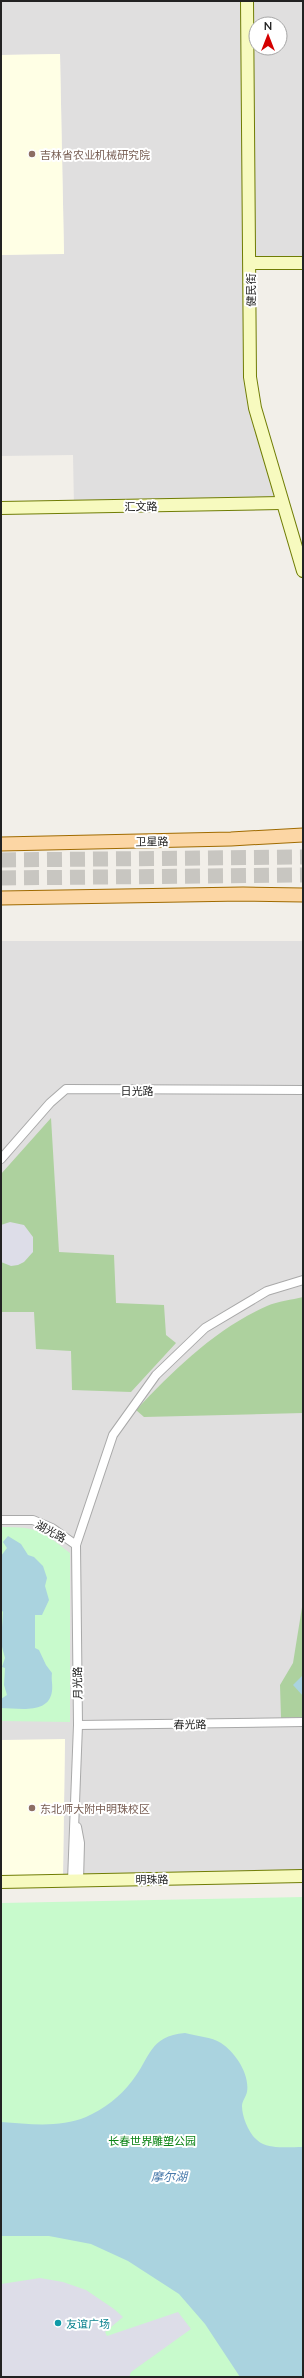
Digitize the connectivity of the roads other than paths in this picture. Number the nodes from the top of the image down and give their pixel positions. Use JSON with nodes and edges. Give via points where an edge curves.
{"nodes":[{"id":1,"x":247,"y":1,"type":"edge"},
{"id":2,"x":250,"y":263,"type":"junction"},
{"id":3,"x":303,"y":263,"type":"edge"},
{"id":4,"x":281,"y":503,"type":"junction"},
{"id":5,"x":1,"y":508,"type":"edge"},
{"id":6,"x":303,"y":571,"type":"edge"},
{"id":7,"x":303,"y":835,"type":"edge"},
{"id":8,"x":1,"y":844,"type":"edge"},
{"id":9,"x":303,"y":895,"type":"edge"},
{"id":10,"x":1,"y":898,"type":"edge"},
{"id":11,"x":303,"y":1090,"type":"edge"},
{"id":12,"x":1,"y":1159,"type":"edge"},
{"id":13,"x":303,"y":1280,"type":"edge"},
{"id":14,"x":1,"y":1520,"type":"edge"},
{"id":15,"x":76,"y":1545,"type":"junction"},
{"id":16,"x":303,"y":1722,"type":"edge"},
{"id":17,"x":78,"y":1725,"type":"junction"},
{"id":18,"x":303,"y":1876,"type":"edge"},
{"id":19,"x":76,"y":1881,"type":"junction"},
{"id":20,"x":1,"y":1882,"type":"edge"}],
"edges":[{"from":1,"to":2,"type":"street","name":"健民街"},
{"from":2,"to":3,"type":"street"},
{"from":2,"to":4,"type":"street","name":"健民街","via":[[250,377],[255,408]]},
{"from":4,"to":5,"type":"street","name":"汇文路"},
{"from":4,"to":6,"type":"street","name":"健民街"},
{"from":7,"to":8,"type":"main road","name":"卫星路"},
{"from":9,"to":10,"type":"main road"},
{"from":11,"to":12,"type":"street","name":"日光路","via":[[66,1089],[50,1103]]},
{"from":13,"to":15,"type":"street","name":"月光路","via":[[267,1291],[205,1328],[156,1375],[113,1435]]},
{"from":14,"to":15,"type":"street","name":"湖光路","via":[[33,1520],[52,1528]]},
{"from":15,"to":17,"type":"street","name":"月光路"},
{"from":16,"to":17,"type":"street","name":"春光路"},
{"from":17,"to":19,"type":"street","name":"月光路","via":[[76,1820],[72,1842]]},
{"from":18,"to":19,"type":"street","name":"明珠路"},
{"from":19,"to":20,"type":"street","name":"明珠路"}]}
